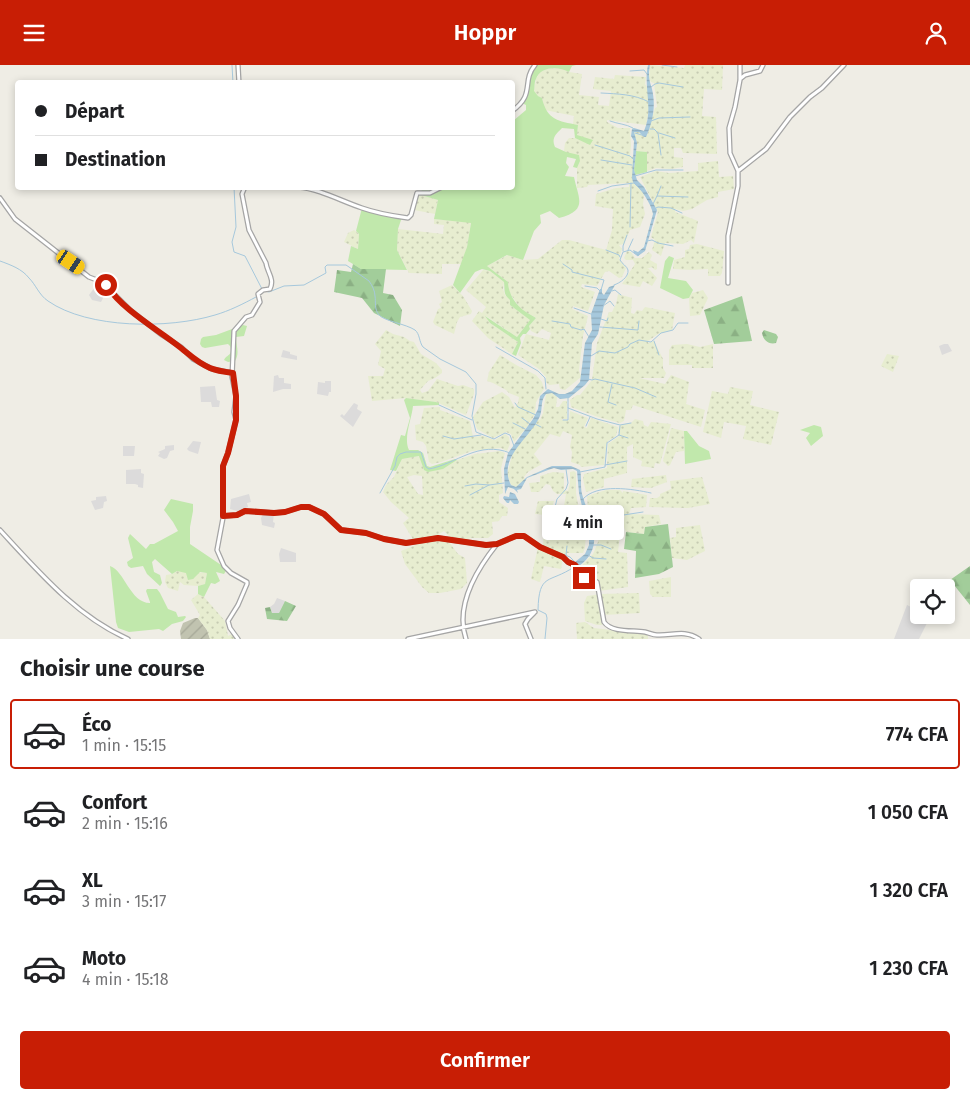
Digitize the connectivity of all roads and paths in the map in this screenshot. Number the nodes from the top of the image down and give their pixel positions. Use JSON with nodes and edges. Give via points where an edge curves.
{"nodes":[{"id":1,"x":238,"y":65,"type":"edge"},
{"id":2,"x":535,"y":65,"type":"edge"},
{"id":3,"x":740,"y":65,"type":"edge"},
{"id":4,"x":763,"y":65,"type":"edge"},
{"id":5,"x":844,"y":65,"type":"edge"},
{"id":6,"x":239,"y":80,"type":"edge"},
{"id":7,"x":740,"y":80,"type":"junction"},
{"id":8,"x":515,"y":108,"type":"edge"},
{"id":9,"x":738,"y":171,"type":"junction"},
{"id":10,"x":244,"y":190,"type":"edge"},
{"id":11,"x":310,"y":190,"type":"edge"},
{"id":12,"x":436,"y":190,"type":"edge"},
{"id":13,"x":0,"y":198,"type":"edge"},
{"id":14,"x":728,"y":283,"type":"dead end"},
{"id":15,"x":233,"y":373,"type":"junction"},
{"id":16,"x":223,"y":516,"type":"junction"},
{"id":17,"x":0,"y":530,"type":"edge"},
{"id":18,"x":497,"y":544,"type":"junction"},
{"id":19,"x":464,"y":626,"type":"junction"},
{"id":20,"x":128,"y":639,"type":"edge"},
{"id":21,"x":238,"y":639,"type":"edge"},
{"id":22,"x":408,"y":639,"type":"edge"},
{"id":23,"x":466,"y":639,"type":"edge"},
{"id":24,"x":531,"y":639,"type":"edge"},
{"id":25,"x":699,"y":639,"type":"edge"}],
"edges":[{"from":1,"to":6,"type":"street"},
{"from":2,"to":8,"type":"street","via":[[524,100]]},
{"from":3,"to":7,"type":"street"},
{"from":4,"to":7,"type":"street","via":[[760,71],[745,75]]},
{"from":5,"to":9,"type":"street","via":[[790,117],[769,146]]},
{"from":7,"to":9,"type":"street","via":[[729,128],[730,153]]},
{"from":9,"to":14,"type":"street","via":[[728,237]]},
{"from":10,"to":15,"type":"street","via":[[249,230],[266,263],[272,287],[258,294],[260,302],[252,315],[234,331]]},
{"from":11,"to":12,"type":"street","via":[[387,215],[408,217],[417,193]]},
{"from":13,"to":15,"type":"street","via":[[14,219],[89,277],[102,282],[130,310],[193,359],[212,369]]},
{"from":15,"to":16,"type":"street","via":[[236,420],[223,466]]},
{"from":16,"to":18,"type":"street","via":[[245,511],[274,513],[309,507],[324,514],[341,530],[384,539],[412,543],[438,538]]},
{"from":16,"to":21,"type":"street","via":[[217,550],[219,557],[231,573],[248,584],[228,621]]},
{"from":17,"to":20,"type":"street","via":[[71,603],[110,631]]},
{"from":18,"to":19,"type":"street","via":[[483,563],[468,594]]},
{"from":18,"to":25,"type":"street","via":[[511,537],[524,536],[578,567],[582,576],[597,582],[604,622],[608,626],[655,635],[679,633]]},
{"from":19,"to":22,"type":"street"},
{"from":19,"to":23,"type":"street"},
{"from":19,"to":24,"type":"street","via":[[535,612],[525,624]]}]}
